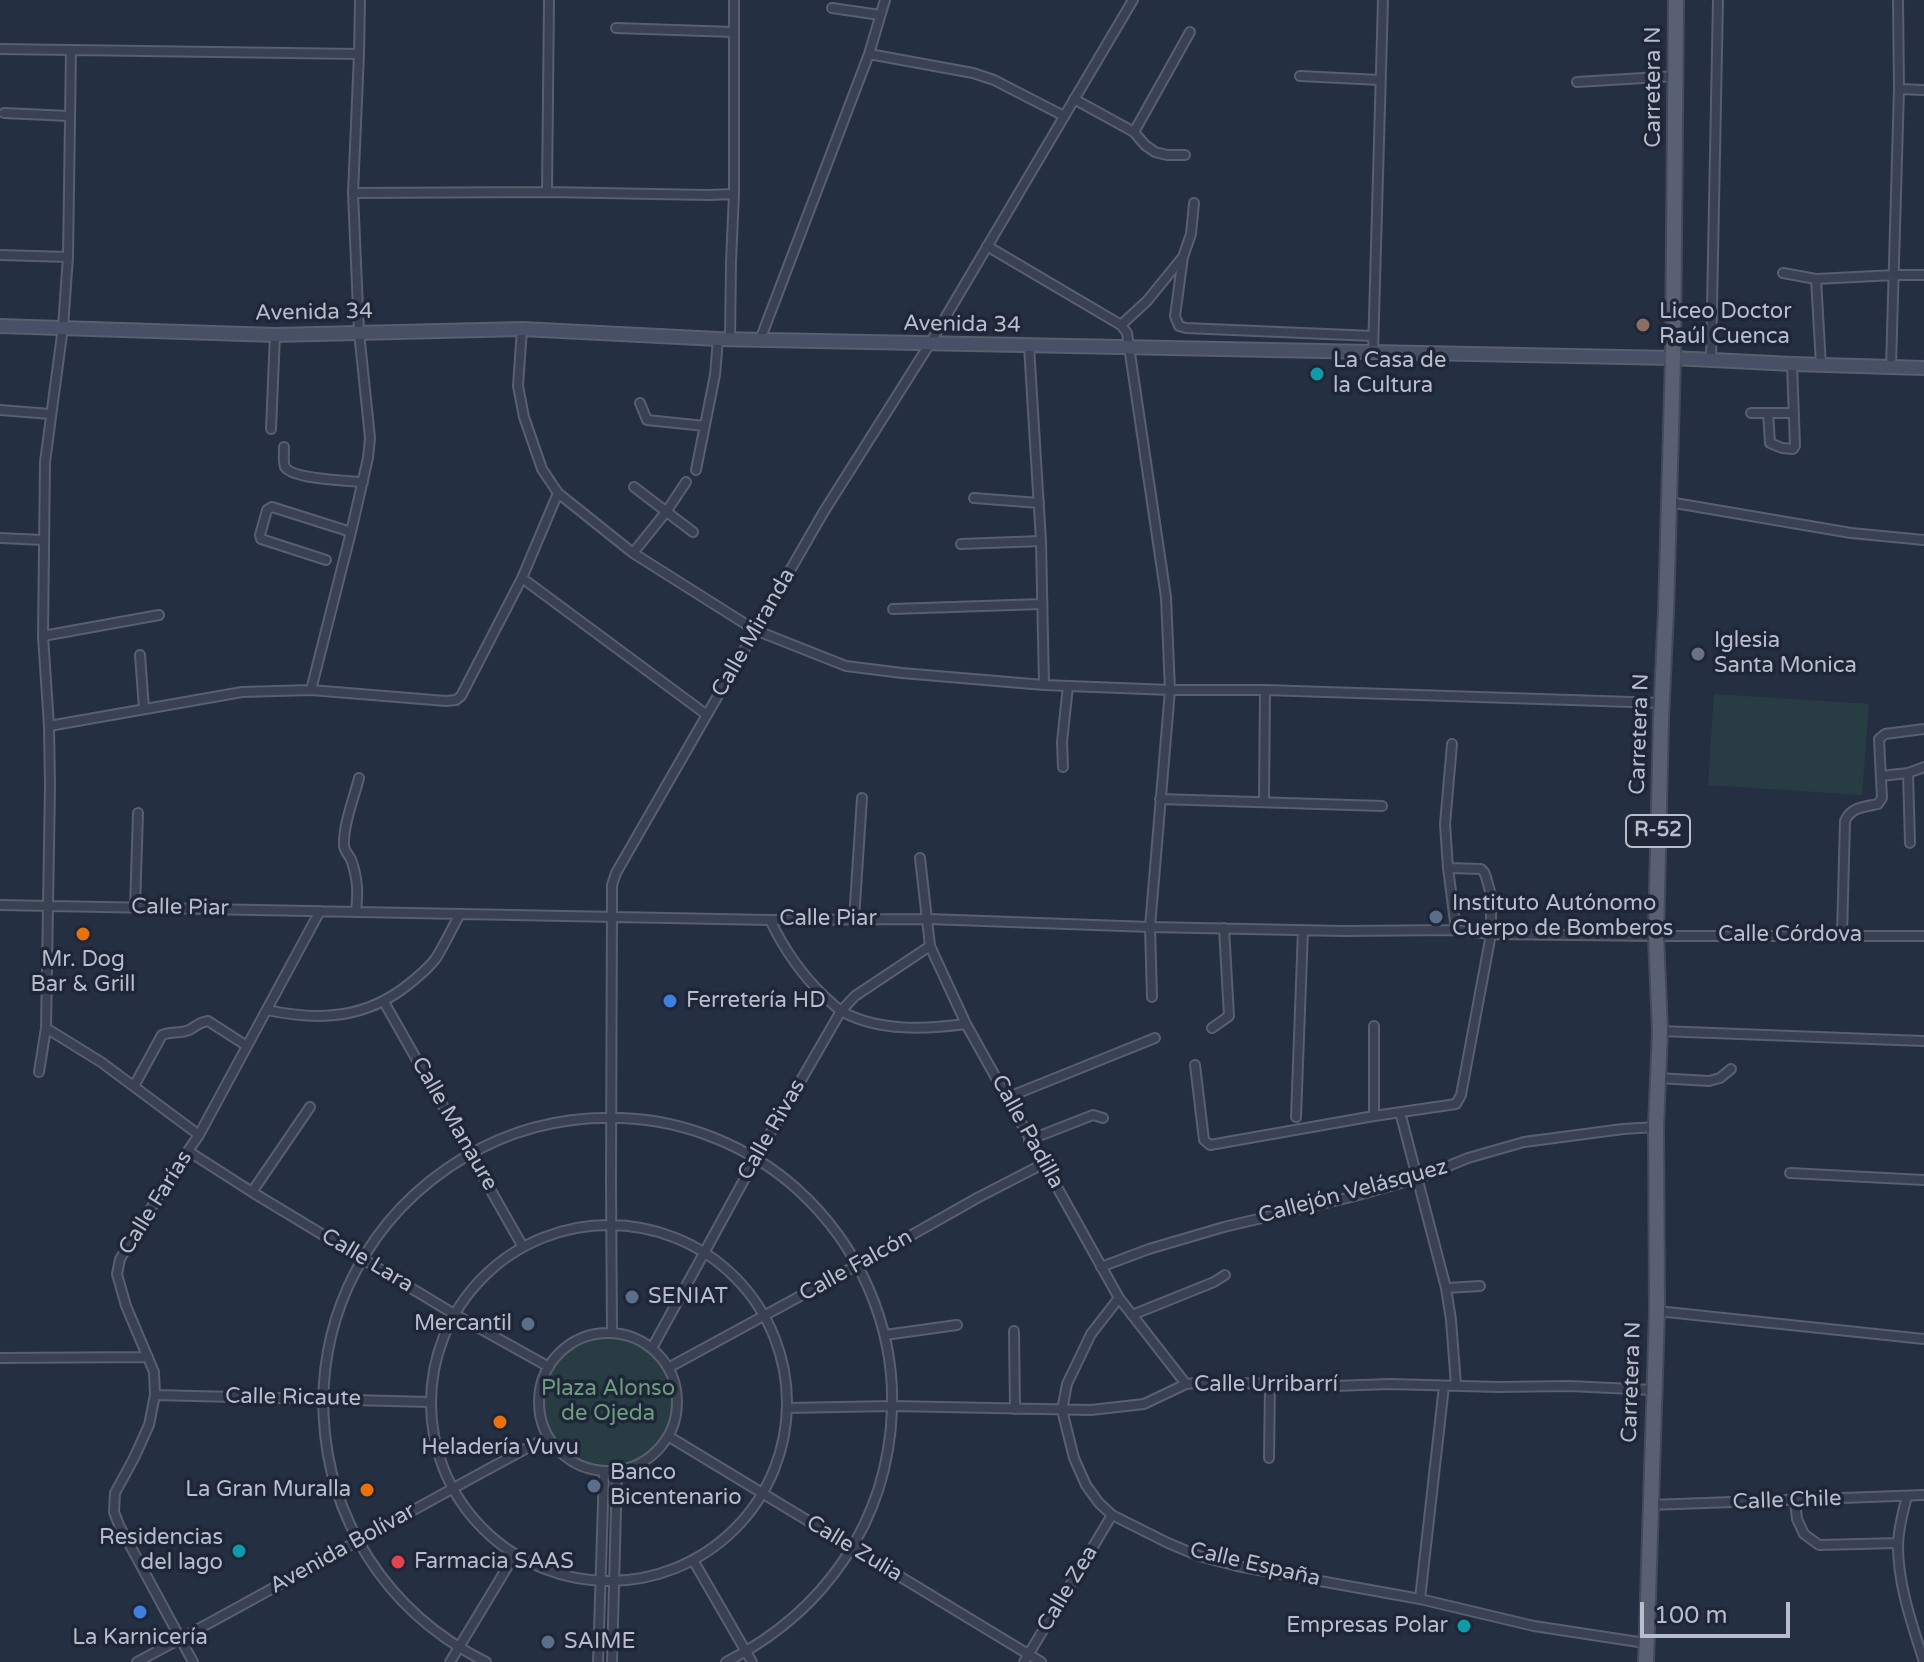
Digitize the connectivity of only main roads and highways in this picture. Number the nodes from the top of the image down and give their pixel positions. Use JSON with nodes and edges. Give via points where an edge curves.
{"nodes":[{"id":1,"x":1676,"y":0,"type":"edge"},
{"id":2,"x":1646,"y":1662,"type":"edge"}],
"edges":[{"from":1,"to":2,"type":"main road","name":"Carretera N","number":"R-52","via":[[1673,358],[1656,936],[1657,1311]]}]}
